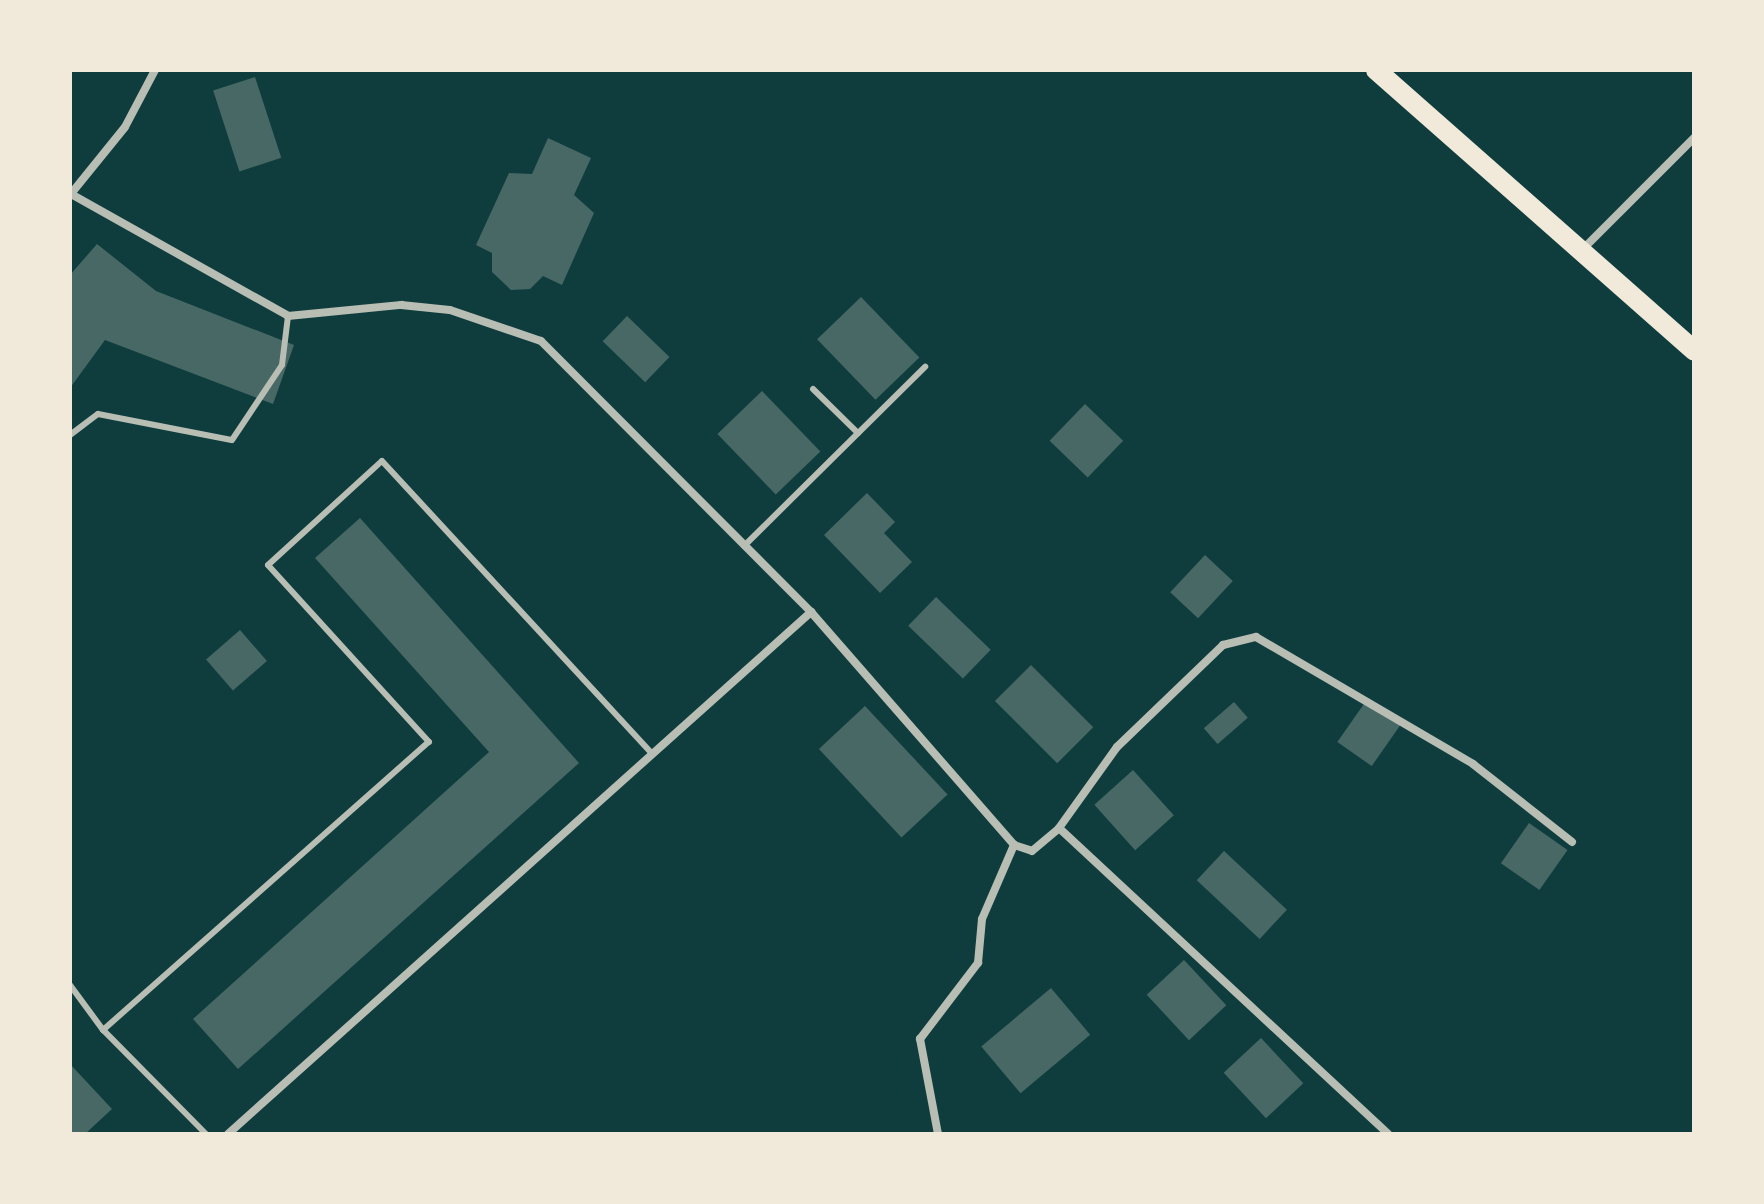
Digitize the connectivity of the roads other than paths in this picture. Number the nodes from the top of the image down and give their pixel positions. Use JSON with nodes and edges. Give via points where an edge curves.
{"nodes":[{"id":1,"x":155,"y":70,"type":"edge"},
{"id":2,"x":1376,"y":70,"type":"edge"},
{"id":3,"x":1694,"y":138,"type":"edge"},
{"id":4,"x":70,"y":194,"type":"edge"},
{"id":5,"x":1584,"y":248,"type":"junction"},
{"id":6,"x":288,"y":316,"type":"junction"},
{"id":7,"x":1694,"y":350,"type":"edge"},
{"id":8,"x":925,"y":367,"type":"dead end"},
{"id":9,"x":813,"y":389,"type":"dead end"},
{"id":10,"x":858,"y":433,"type":"junction"},
{"id":11,"x":70,"y":435,"type":"edge"},
{"id":12,"x":744,"y":546,"type":"junction"},
{"id":13,"x":811,"y":612,"type":"junction"},
{"id":14,"x":652,"y":754,"type":"junction"},
{"id":15,"x":1059,"y":828,"type":"junction"},
{"id":16,"x":1572,"y":842,"type":"dead end"},
{"id":17,"x":1014,"y":845,"type":"junction"},
{"id":18,"x":70,"y":985,"type":"edge"},
{"id":19,"x":103,"y":1030,"type":"junction"},
{"id":20,"x":206,"y":1134,"type":"edge"},
{"id":21,"x":228,"y":1134,"type":"edge"},
{"id":22,"x":938,"y":1134,"type":"edge"},
{"id":23,"x":1388,"y":1134,"type":"edge"}],
"edges":[{"from":1,"to":4,"type":"street","via":[[125,127]]},
{"from":2,"to":5,"type":"main road"},
{"from":3,"to":5,"type":"street"},
{"from":4,"to":6,"type":"street"},
{"from":5,"to":7,"type":"main road"},
{"from":6,"to":11,"type":"lane","via":[[282,365],[232,440],[98,414]]},
{"from":6,"to":12,"type":"street","via":[[401,305],[450,310],[541,341]]},
{"from":8,"to":10,"type":"lane"},
{"from":9,"to":10,"type":"lane"},
{"from":10,"to":12,"type":"lane"},
{"from":12,"to":13,"type":"street"},
{"from":13,"to":14,"type":"street"},
{"from":13,"to":17,"type":"street"},
{"from":14,"to":19,"type":"lane","via":[[382,461],[268,565],[429,742]]},
{"from":14,"to":21,"type":"street"},
{"from":15,"to":16,"type":"street","via":[[1117,747],[1223,645],[1256,637],[1473,764]]},
{"from":15,"to":17,"type":"street","via":[[1032,851]]},
{"from":15,"to":23,"type":"street"},
{"from":17,"to":22,"type":"street","via":[[982,919],[978,963],[920,1039]]},
{"from":18,"to":19,"type":"lane"},
{"from":19,"to":20,"type":"lane"}]}
